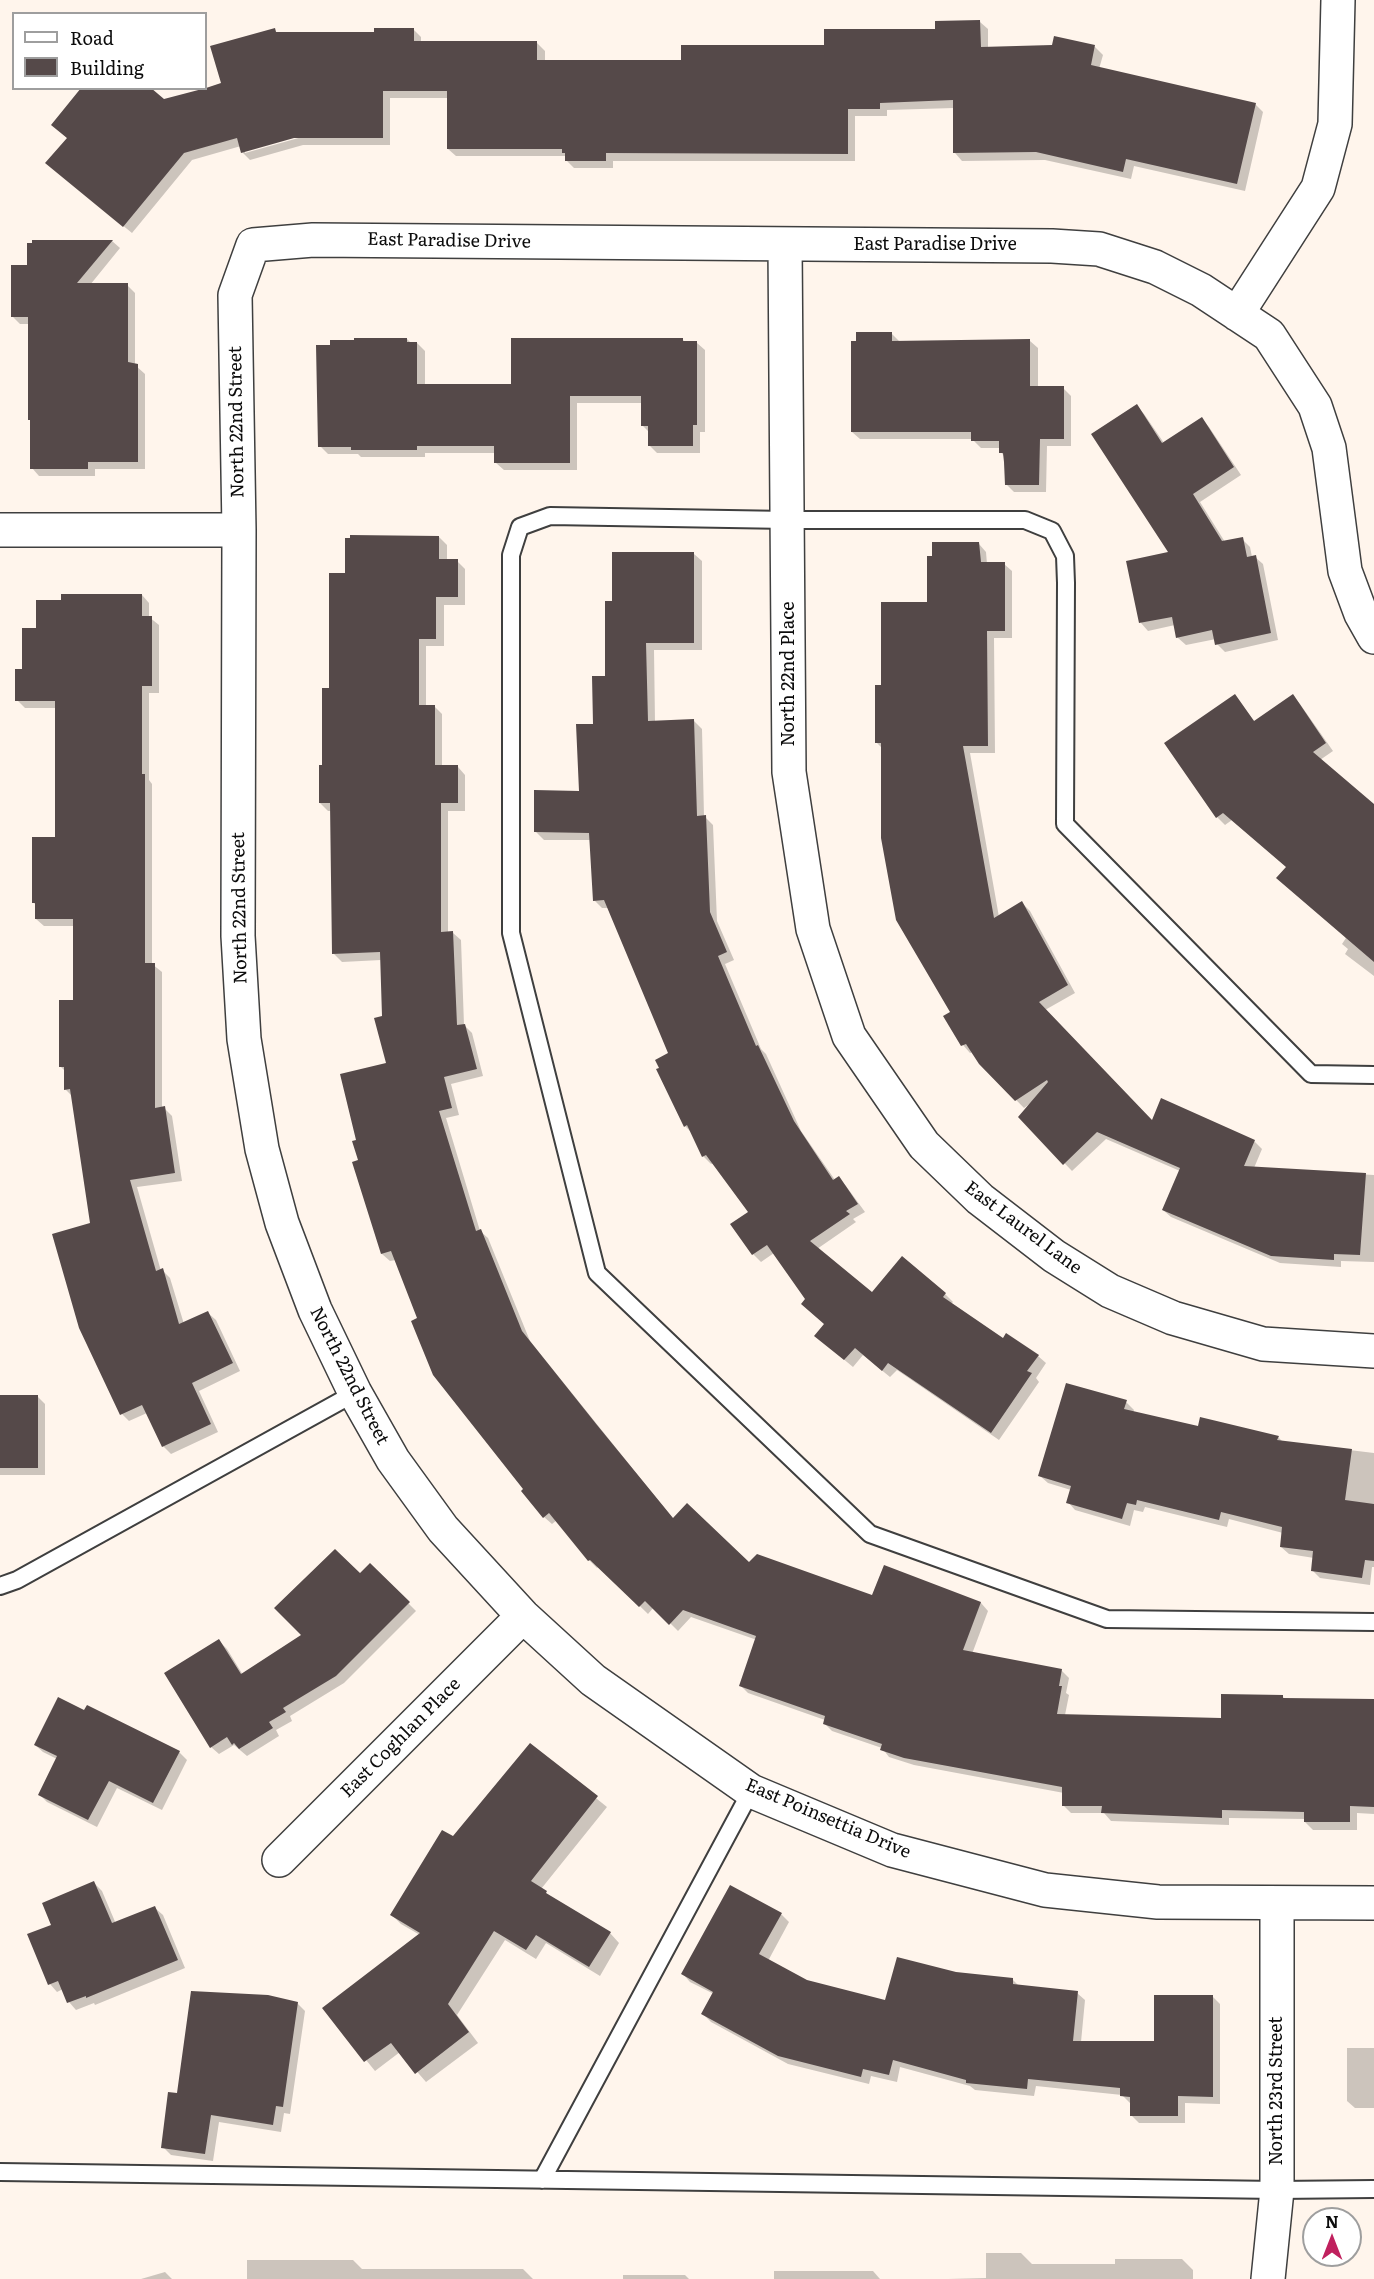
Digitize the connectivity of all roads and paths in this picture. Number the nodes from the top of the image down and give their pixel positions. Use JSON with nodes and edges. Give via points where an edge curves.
{"nodes":[{"id":1,"x":1338,"y":0,"type":"edge"},
{"id":2,"x":785,"y":244,"type":"junction"},
{"id":3,"x":253,"y":245,"type":"joint"},
{"id":4,"x":1237,"y":314,"type":"junction"},
{"id":5,"x":788,"y":520,"type":"junction"},
{"id":6,"x":0,"y":530,"type":"edge"},
{"id":7,"x":238,"y":530,"type":"junction"},
{"id":8,"x":1374,"y":637,"type":"edge"},
{"id":9,"x":1374,"y":1075,"type":"edge"},
{"id":10,"x":883,"y":1086,"type":"joint"},
{"id":11,"x":1374,"y":1351,"type":"edge"},
{"id":12,"x":356,"y":1393,"type":"junction"},
{"id":13,"x":443,"y":1529,"type":"joint"},
{"id":14,"x":0,"y":1586,"type":"edge"},
{"id":15,"x":523,"y":1616,"type":"junction"},
{"id":16,"x":1374,"y":1622,"type":"edge"},
{"id":17,"x":751,"y":1791,"type":"junction"},
{"id":18,"x":279,"y":1860,"type":"dead end"},
{"id":19,"x":1277,"y":1903,"type":"junction"},
{"id":20,"x":1374,"y":1903,"type":"edge"},
{"id":21,"x":0,"y":2172,"type":"edge"},
{"id":22,"x":542,"y":2180,"type":"junction"},
{"id":23,"x":1374,"y":2189,"type":"edge"},
{"id":24,"x":1277,"y":2190,"type":"junction"},
{"id":25,"x":1268,"y":2279,"type":"edge"}],
"edges":[{"from":1,"to":4,"type":"street","via":[[1335,124],[1318,188]]},
{"from":2,"to":3,"type":"street","name":"East Paradise Drive","via":[[313,240]]},
{"from":2,"to":4,"type":"street","name":"East Paradise Drive","via":[[1099,249],[1155,267]]},
{"from":2,"to":5,"type":"street","name":"North 22nd Place"},
{"from":3,"to":7,"type":"street","name":"North 22nd Street","via":[[235,295]]},
{"from":4,"to":8,"type":"street","name":"East Paradise Drive","via":[[1269,335],[1315,406],[1329,448],[1345,570]]},
{"from":5,"to":9,"type":"lane","via":[[1025,520],[1052,531],[1065,556],[1066,574],[1065,824],[1311,1074]]},
{"from":5,"to":10,"type":"street","name":"North 22nd Place","via":[[789,772],[801,860],[813,929],[849,1036]]},
{"from":5,"to":16,"type":"lane","via":[[550,516],[520,527],[511,555],[511,933],[597,1273],[870,1534],[1107,1619]]},
{"from":6,"to":7,"type":"street"},
{"from":7,"to":12,"type":"street","name":"North 22nd Street","via":[[238,936],[244,1039],[262,1149],[282,1223],[315,1310]]},
{"from":10,"to":11,"type":"street","name":"East Laurel Lane","via":[[924,1145],[980,1199],[1054,1256],[1110,1291],[1173,1318],[1263,1344]]},
{"from":12,"to":13,"type":"street","name":"North 22nd Street","via":[[393,1460]]},
{"from":12,"to":14,"type":"lane"},
{"from":13,"to":15,"type":"street","name":"East Poinsettia Drive"},
{"from":15,"to":17,"type":"street","name":"East Poinsettia Drive","via":[[593,1680]]},
{"from":15,"to":18,"type":"street","name":"East Coghlan Place"},
{"from":17,"to":19,"type":"street","name":"East Poinsettia Drive","via":[[892,1850],[1045,1890],[1158,1902]]},
{"from":17,"to":22,"type":"lane"},
{"from":19,"to":20,"type":"street","name":"East Poinsettia Drive"},
{"from":19,"to":24,"type":"street","name":"North 23rd Street"},
{"from":21,"to":22,"type":"lane"},
{"from":22,"to":24,"type":"lane"},
{"from":23,"to":24,"type":"lane"},
{"from":24,"to":25,"type":"street","name":"North 23rd Street"}]}
